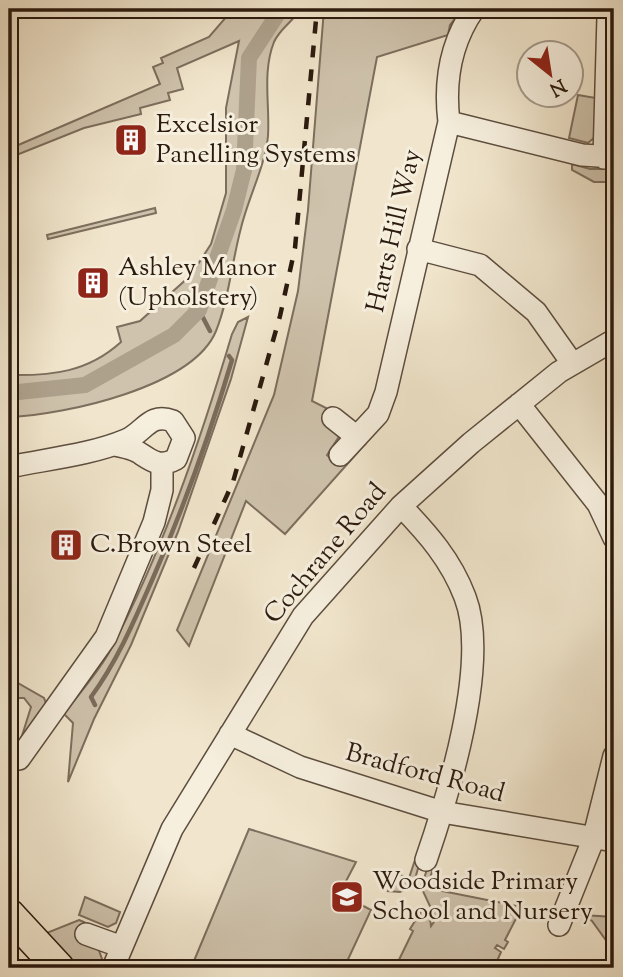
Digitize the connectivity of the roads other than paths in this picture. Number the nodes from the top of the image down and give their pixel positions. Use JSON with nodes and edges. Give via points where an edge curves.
{"nodes":[{"id":1,"x":474,"y":9,"type":"edge"},
{"id":2,"x":612,"y":9,"type":"edge"},
{"id":3,"x":449,"y":122,"type":"junction"},
{"id":4,"x":609,"y":157,"type":"edge"},
{"id":5,"x":418,"y":249,"type":"junction"},
{"id":6,"x":614,"y":341,"type":"edge"},
{"id":7,"x":572,"y":363,"type":"junction"},
{"id":8,"x":519,"y":404,"type":"junction"},
{"id":9,"x":333,"y":418,"type":"dead end"},
{"id":10,"x":357,"y":437,"type":"junction"},
{"id":11,"x":115,"y":444,"type":"junction"},
{"id":12,"x":340,"y":455,"type":"dead end"},
{"id":13,"x":162,"y":464,"type":"junction"},
{"id":14,"x":9,"y":467,"type":"edge"},
{"id":15,"x":401,"y":506,"type":"junction"},
{"id":16,"x":614,"y":538,"type":"edge"},
{"id":17,"x":230,"y":734,"type":"junction"},
{"id":18,"x":614,"y":756,"type":"edge"},
{"id":19,"x":19,"y":759,"type":"dead end"},
{"id":20,"x":442,"y":813,"type":"junction"},
{"id":21,"x":604,"y":840,"type":"edge"},
{"id":22,"x":426,"y":860,"type":"dead end"},
{"id":23,"x":9,"y":914,"type":"edge"},
{"id":24,"x":559,"y":925,"type":"dead end"},
{"id":25,"x":86,"y":934,"type":"dead end"},
{"id":26,"x":122,"y":947,"type":"junction"},
{"id":27,"x":59,"y":968,"type":"edge"},
{"id":28,"x":113,"y":968,"type":"edge"}],
"edges":[{"from":1,"to":3,"type":"street","name":"Harts Hill Way","via":[[459,30],[447,80]]},
{"from":2,"to":4,"type":"street","via":[[608,16]]},
{"from":3,"to":4,"type":"street","via":[[582,155]]},
{"from":3,"to":5,"type":"street","name":"Harts Hill Way"},
{"from":5,"to":7,"type":"street","via":[[480,265],[536,312]]},
{"from":5,"to":10,"type":"street","name":"Harts Hill Way","via":[[386,392],[378,414]]},
{"from":6,"to":7,"type":"street","name":"Cochrane Road"},
{"from":7,"to":8,"type":"street","name":"Cochrane Road"},
{"from":8,"to":15,"type":"street","name":"Cochrane Road"},
{"from":8,"to":16,"type":"street","via":[[598,504]]},
{"from":9,"to":10,"type":"street"},
{"from":10,"to":12,"type":"street","name":"Harts Hill Way"},
{"from":11,"to":13,"type":"street"},
{"from":11,"to":13,"type":"street","via":[[134,437],[149,421],[173,421],[181,431],[183,446],[176,459]]},
{"from":11,"to":14,"type":"street"},
{"from":13,"to":19,"type":"street","via":[[162,490],[154,522],[106,637]]},
{"from":15,"to":17,"type":"street","name":"Cochrane Road","via":[[303,616]]},
{"from":15,"to":20,"type":"street","via":[[454,570],[471,624],[464,729]]},
{"from":17,"to":20,"type":"street","name":"Bradford Road","via":[[300,767]]},
{"from":17,"to":26,"type":"street","name":"Cochrane Road","via":[[172,829]]},
{"from":18,"to":21,"type":"street"},
{"from":20,"to":21,"type":"street","name":"Bradford Road"},
{"from":20,"to":22,"type":"street"},
{"from":21,"to":24,"type":"street"},
{"from":23,"to":27,"type":"highway"},
{"from":25,"to":26,"type":"street"},
{"from":26,"to":28,"type":"street","name":"Cochrane Road"}]}
